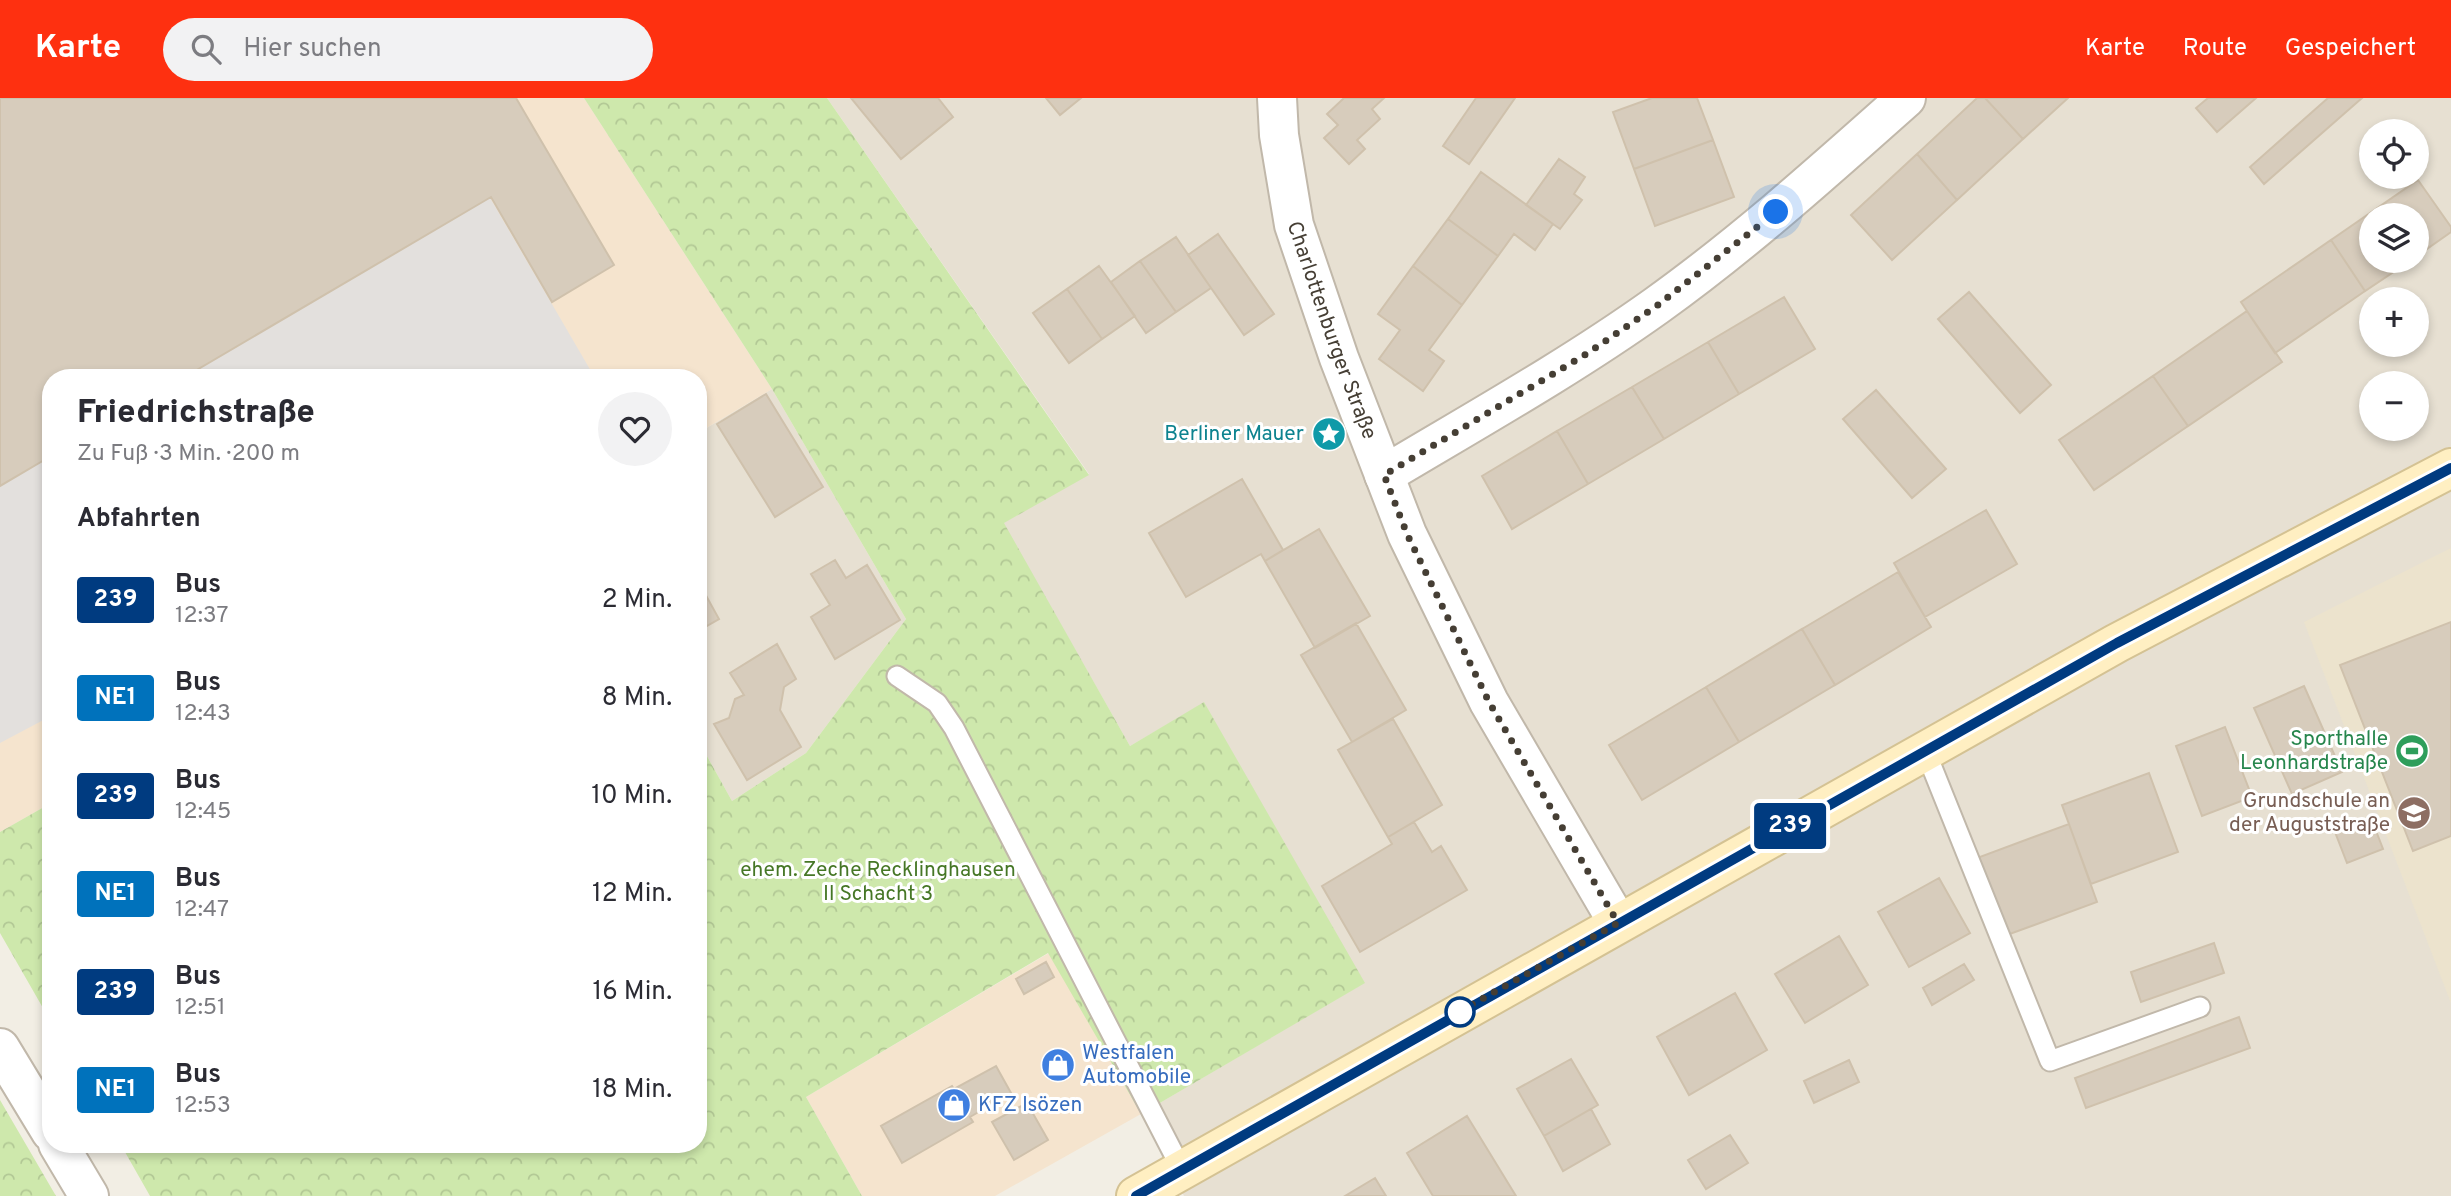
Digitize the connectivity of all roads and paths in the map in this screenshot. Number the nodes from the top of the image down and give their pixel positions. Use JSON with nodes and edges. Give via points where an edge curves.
{"nodes":[{"id":1,"x":1278,"y":98,"type":"edge"},
{"id":2,"x":1906,"y":98,"type":"edge"},
{"id":3,"x":2451,"y":468,"type":"edge"},
{"id":4,"x":1384,"y":475,"type":"junction"},
{"id":5,"x":897,"y":676,"type":"dead end"},
{"id":6,"x":1925,"y":750,"type":"junction"},
{"id":7,"x":1618,"y":923,"type":"junction"},
{"id":8,"x":2200,"y":1007,"type":"dead end"},
{"id":9,"x":0,"y":1048,"type":"edge"},
{"id":10,"x":42,"y":1117,"type":"edge"},
{"id":11,"x":63,"y":1153,"type":"edge"},
{"id":12,"x":1182,"y":1170,"type":"junction"},
{"id":13,"x":89,"y":1196,"type":"edge"},
{"id":14,"x":1136,"y":1196,"type":"edge"}],
"edges":[{"from":1,"to":4,"type":"street","name":"Charlottenburger Straße","via":[[1279,135],[1294,225]]},
{"from":2,"to":4,"type":"street","via":[[1776,212],[1658,305],[1588,353]]},
{"from":3,"to":6,"type":"main road","via":[[2117,643]]},
{"from":4,"to":7,"type":"street","name":"Charlottenburger Straße","via":[[1407,534],[1489,702]]},
{"from":5,"to":12,"type":"lane","via":[[937,703],[954,729]]},
{"from":6,"to":7,"type":"main road"},
{"from":6,"to":8,"type":"lane","via":[[2050,1061]]},
{"from":7,"to":12,"type":"main road"},
{"from":9,"to":10,"type":"street"},
{"from":11,"to":13,"type":"street"},
{"from":12,"to":14,"type":"main road"}]}
